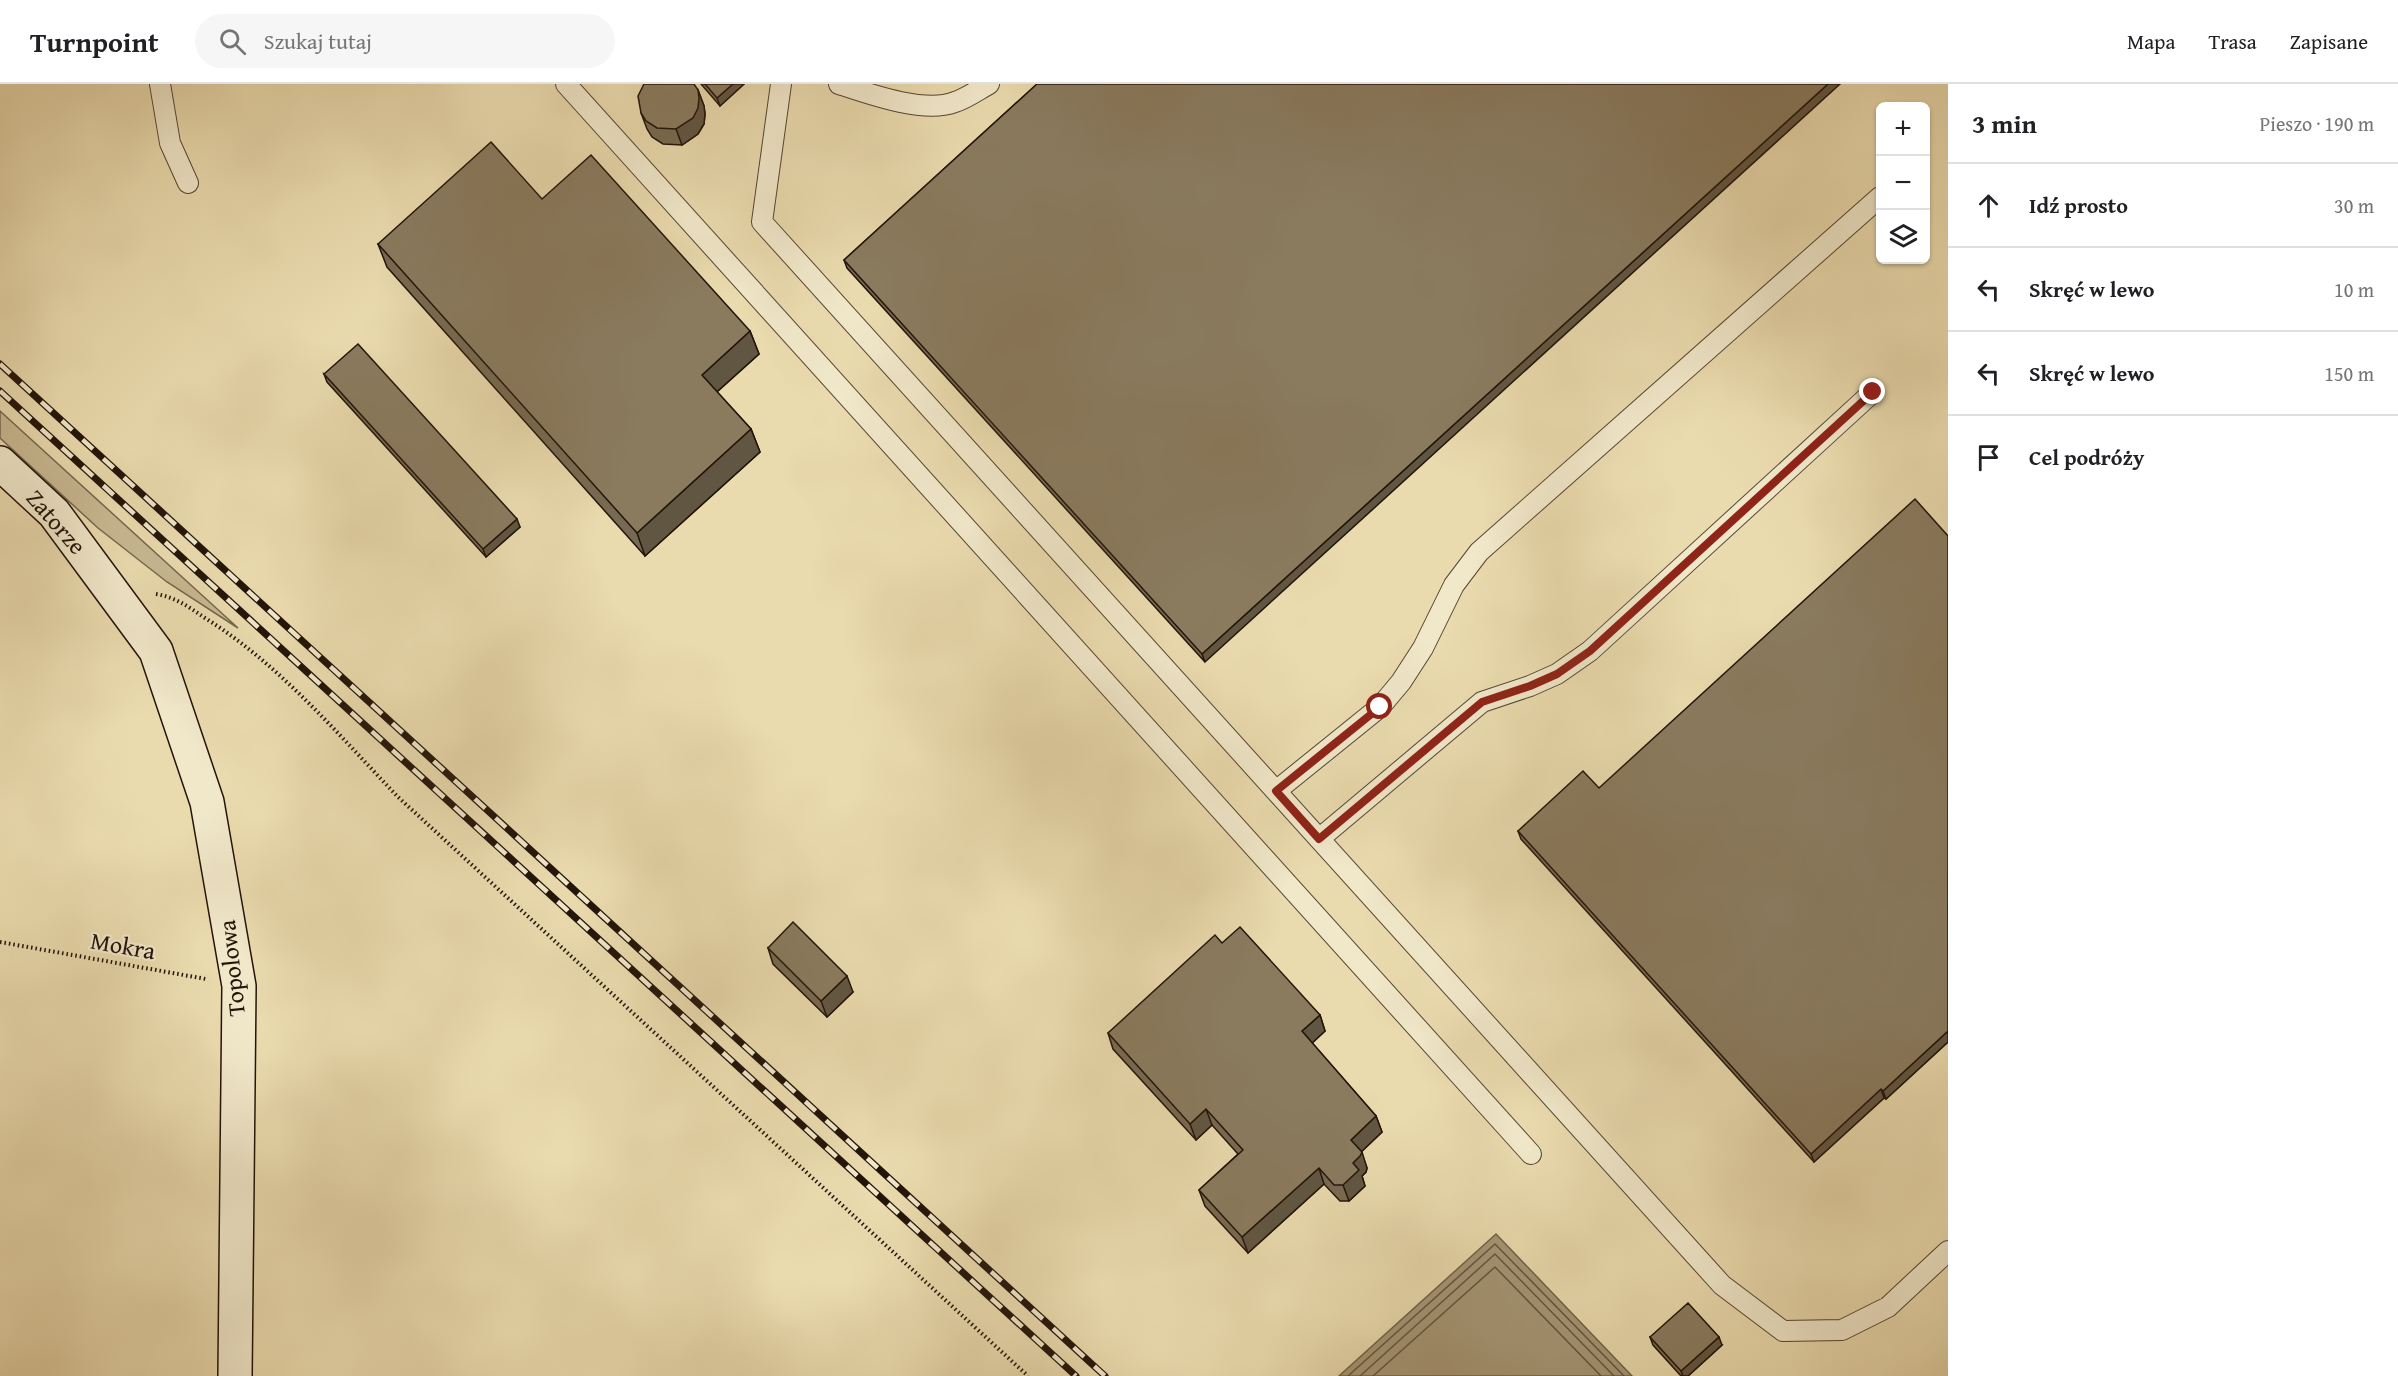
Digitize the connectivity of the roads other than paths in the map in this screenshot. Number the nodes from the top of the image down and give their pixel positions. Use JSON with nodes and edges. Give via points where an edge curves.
{"nodes":[{"id":1,"x":160,"y":84,"type":"edge"},
{"id":2,"x":566,"y":84,"type":"edge"},
{"id":3,"x":782,"y":84,"type":"edge"},
{"id":4,"x":839,"y":84,"type":"edge"},
{"id":5,"x":989,"y":84,"type":"edge"},
{"id":6,"x":188,"y":183,"type":"dead end"},
{"id":7,"x":1876,"y":201,"type":"edge"},
{"id":8,"x":1873,"y":392,"type":"dead end"},
{"id":9,"x":0,"y":463,"type":"edge"},
{"id":10,"x":108,"y":585,"type":"joint"},
{"id":11,"x":1276,"y":791,"type":"junction"},
{"id":12,"x":1319,"y":839,"type":"junction"},
{"id":13,"x":1531,"y":1154,"type":"dead end"},
{"id":14,"x":1948,"y":1251,"type":"edge"},
{"id":15,"x":235,"y":1376,"type":"edge"}],
"edges":[{"from":1,"to":6,"type":"lane","via":[[170,143]]},
{"from":2,"to":13,"type":"lane"},
{"from":3,"to":11,"type":"lane","via":[[762,222]]},
{"from":4,"to":5,"type":"lane","via":[[916,105],[954,103]]},
{"from":7,"to":11,"type":"lane","via":[[1479,552],[1454,585],[1423,648],[1380,707]]},
{"from":8,"to":12,"type":"lane","via":[[1590,651],[1548,678],[1482,702]]},
{"from":9,"to":10,"type":"street","name":"Zatorze","via":[[54,513]]},
{"from":10,"to":15,"type":"street","name":"Topolowa","via":[[156,651],[207,802],[239,986]]},
{"from":11,"to":12,"type":"lane"},
{"from":12,"to":14,"type":"lane","via":[[1722,1285],[1783,1331],[1842,1330],[1888,1307]]}]}
